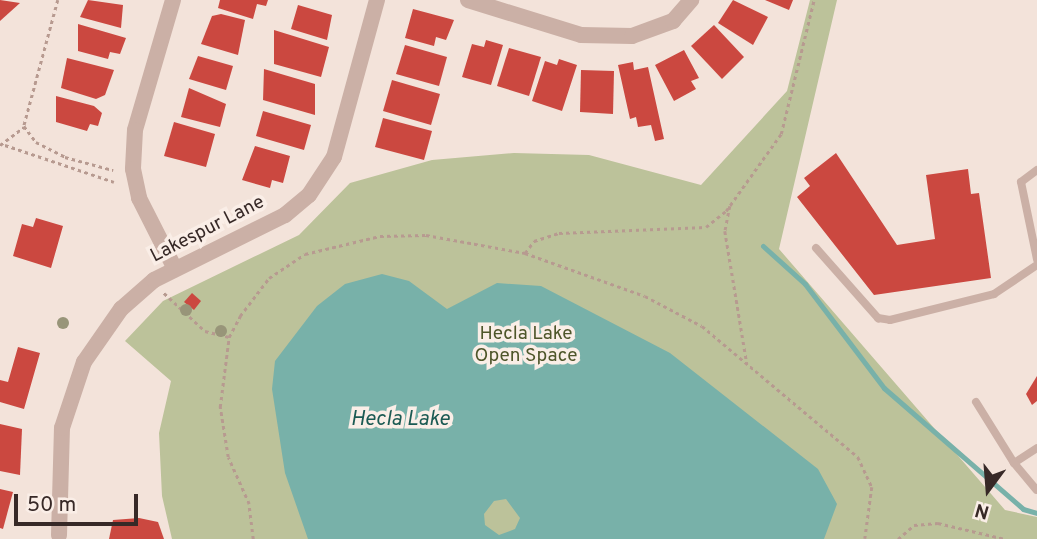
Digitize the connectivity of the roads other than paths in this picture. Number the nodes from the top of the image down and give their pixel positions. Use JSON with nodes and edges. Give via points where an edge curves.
{"nodes":[{"id":1,"x":173,"y":0,"type":"edge"},
{"id":2,"x":377,"y":0,"type":"edge"},
{"id":3,"x":468,"y":0,"type":"edge"},
{"id":4,"x":691,"y":0,"type":"edge"},
{"id":5,"x":1037,"y":170,"type":"edge"},
{"id":6,"x":816,"y":248,"type":"dead end"},
{"id":7,"x":1037,"y":259,"type":"edge"},
{"id":8,"x":1037,"y":265,"type":"edge"},
{"id":9,"x":174,"y":267,"type":"junction"},
{"id":10,"x":976,"y":402,"type":"dead end"},
{"id":11,"x":1037,"y":448,"type":"edge"},
{"id":12,"x":1014,"y":463,"type":"junction"},
{"id":13,"x":1037,"y":490,"type":"edge"},
{"id":14,"x":59,"y":535,"type":"dead end"}],
"edges":[{"from":1,"to":9,"type":"street","via":[[135,130],[133,169],[139,198]]},
{"from":2,"to":9,"type":"street","name":"Lakespur Lane","via":[[323,178],[285,215]]},
{"from":3,"to":4,"type":"street","via":[[582,35],[632,36],[673,21]]},
{"from":5,"to":7,"type":"lane","via":[[1021,182]]},
{"from":6,"to":8,"type":"lane","via":[[878,318],[890,320],[994,294]]},
{"from":9,"to":14,"type":"street","name":"Lakespur Lane","via":[[121,309],[84,362],[62,428]]},
{"from":10,"to":12,"type":"lane"},
{"from":11,"to":12,"type":"lane"},
{"from":12,"to":13,"type":"lane"}]}
